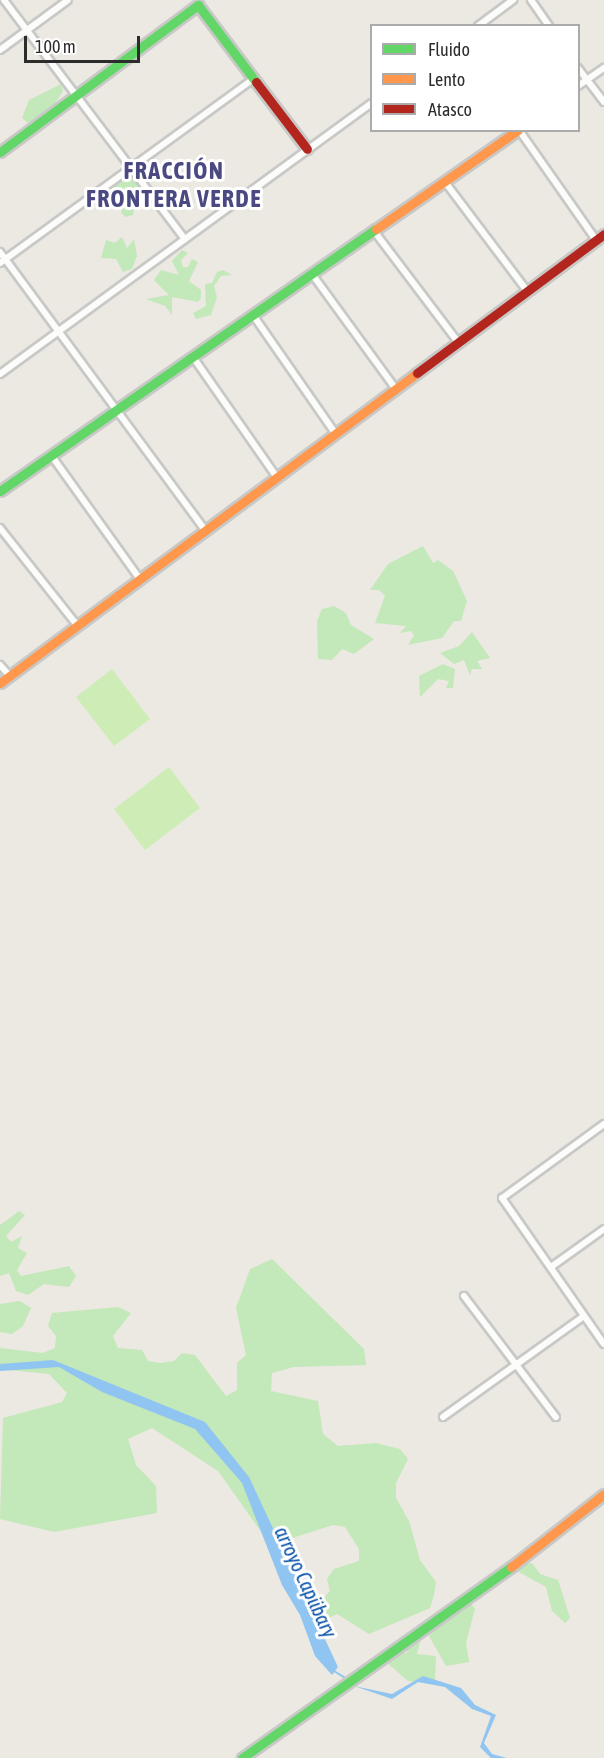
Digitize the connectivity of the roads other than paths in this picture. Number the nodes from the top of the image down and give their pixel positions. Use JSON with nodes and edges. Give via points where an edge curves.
{"nodes":[{"id":1,"x":4,"y":0,"type":"edge"},
{"id":2,"x":68,"y":0,"type":"edge"},
{"id":3,"x":513,"y":0,"type":"edge"},
{"id":4,"x":531,"y":0,"type":"edge"},
{"id":5,"x":481,"y":24,"type":"edge"},
{"id":6,"x":548,"y":24,"type":"edge"},
{"id":7,"x":27,"y":30,"type":"junction"},
{"id":8,"x":0,"y":50,"type":"edge"},
{"id":9,"x":604,"y":68,"type":"edge"},
{"id":10,"x":580,"y":70,"type":"edge"},
{"id":11,"x":255,"y":78,"type":"junction"},
{"id":12,"x":587,"y":80,"type":"junction"},
{"id":13,"x":580,"y":85,"type":"edge"},
{"id":14,"x":78,"y":97,"type":"junction"},
{"id":15,"x":604,"y":102,"type":"edge"},
{"id":16,"x":370,"y":104,"type":"edge"},
{"id":17,"x":515,"y":132,"type":"edge"},
{"id":18,"x":520,"y":132,"type":"edge"},
{"id":19,"x":307,"y":150,"type":"junction"},
{"id":20,"x":0,"y":152,"type":"edge"},
{"id":21,"x":129,"y":165,"type":"junction"},
{"id":22,"x":445,"y":182,"type":"junction"},
{"id":23,"x":374,"y":231,"type":"junction"},
{"id":24,"x":600,"y":237,"type":"edge"},
{"id":25,"x":185,"y":239,"type":"junction"},
{"id":26,"x":0,"y":252,"type":"edge"},
{"id":27,"x":2,"y":261,"type":"edge"},
{"id":28,"x":312,"y":274,"type":"junction"},
{"id":29,"x":527,"y":291,"type":"junction"},
{"id":30,"x":253,"y":315,"type":"junction"},
{"id":31,"x":59,"y":331,"type":"junction"},
{"id":32,"x":458,"y":342,"type":"junction"},
{"id":33,"x":193,"y":357,"type":"junction"},
{"id":34,"x":0,"y":374,"type":"edge"},
{"id":35,"x":395,"y":388,"type":"junction"},
{"id":36,"x":117,"y":410,"type":"junction"},
{"id":37,"x":335,"y":433,"type":"junction"},
{"id":38,"x":51,"y":455,"type":"junction"},
{"id":39,"x":276,"y":476,"type":"junction"},
{"id":40,"x":0,"y":491,"type":"edge"},
{"id":41,"x":0,"y":528,"type":"edge"},
{"id":42,"x":204,"y":529,"type":"junction"},
{"id":43,"x":139,"y":578,"type":"junction"},
{"id":44,"x":77,"y":625,"type":"junction"},
{"id":45,"x":0,"y":664,"type":"edge"},
{"id":46,"x":10,"y":676,"type":"junction"},
{"id":47,"x":0,"y":683,"type":"edge"},
{"id":48,"x":604,"y":1124,"type":"edge"},
{"id":49,"x":604,"y":1229,"type":"edge"},
{"id":50,"x":551,"y":1267,"type":"junction"},
{"id":51,"x":464,"y":1296,"type":"dead end"},
{"id":52,"x":584,"y":1316,"type":"junction"},
{"id":53,"x":604,"y":1344,"type":"edge"},
{"id":54,"x":515,"y":1363,"type":"junction"},
{"id":55,"x":443,"y":1417,"type":"dead end"},
{"id":56,"x":556,"y":1417,"type":"dead end"},
{"id":57,"x":604,"y":1494,"type":"edge"},
{"id":58,"x":242,"y":1758,"type":"edge"}],
"edges":[{"from":1,"to":7,"type":"street"},
{"from":2,"to":7,"type":"street"},
{"from":3,"to":5,"type":"street"},
{"from":4,"to":6,"type":"street"},
{"from":7,"to":8,"type":"street"},
{"from":7,"to":14,"type":"street"},
{"from":9,"to":12,"type":"street"},
{"from":10,"to":12,"type":"street"},
{"from":11,"to":14,"type":"street","via":[[198,5]]},
{"from":11,"to":19,"type":"street"},
{"from":11,"to":21,"type":"street"},
{"from":12,"to":13,"type":"street"},
{"from":12,"to":15,"type":"street"},
{"from":14,"to":20,"type":"street"},
{"from":14,"to":21,"type":"street"},
{"from":16,"to":19,"type":"street"},
{"from":17,"to":22,"type":"street"},
{"from":18,"to":24,"type":"street"},
{"from":19,"to":25,"type":"street"},
{"from":21,"to":25,"type":"street"},
{"from":21,"to":27,"type":"street"},
{"from":22,"to":23,"type":"street"},
{"from":22,"to":29,"type":"street"},
{"from":23,"to":28,"type":"street"},
{"from":23,"to":32,"type":"street"},
{"from":24,"to":29,"type":"street"},
{"from":25,"to":31,"type":"street"},
{"from":26,"to":27,"type":"street"},
{"from":27,"to":31,"type":"street"},
{"from":28,"to":30,"type":"street"},
{"from":28,"to":35,"type":"street"},
{"from":29,"to":32,"type":"street"},
{"from":30,"to":33,"type":"street"},
{"from":30,"to":37,"type":"street"},
{"from":31,"to":34,"type":"street"},
{"from":31,"to":36,"type":"street"},
{"from":32,"to":35,"type":"street"},
{"from":33,"to":36,"type":"street"},
{"from":33,"to":39,"type":"street"},
{"from":35,"to":37,"type":"street"},
{"from":36,"to":38,"type":"street"},
{"from":36,"to":42,"type":"street"},
{"from":37,"to":39,"type":"street"},
{"from":38,"to":40,"type":"street"},
{"from":38,"to":43,"type":"street"},
{"from":39,"to":42,"type":"street"},
{"from":41,"to":44,"type":"street"},
{"from":42,"to":43,"type":"street"},
{"from":43,"to":44,"type":"street"},
{"from":44,"to":46,"type":"street"},
{"from":45,"to":46,"type":"street"},
{"from":46,"to":47,"type":"street"},
{"from":48,"to":50,"type":"street","via":[[502,1198]]},
{"from":49,"to":50,"type":"street"},
{"from":50,"to":52,"type":"street"},
{"from":51,"to":54,"type":"street"},
{"from":52,"to":53,"type":"street"},
{"from":52,"to":54,"type":"street"},
{"from":54,"to":55,"type":"street"},
{"from":54,"to":56,"type":"street"},
{"from":57,"to":58,"type":"street","via":[[540,1546]]}]}
